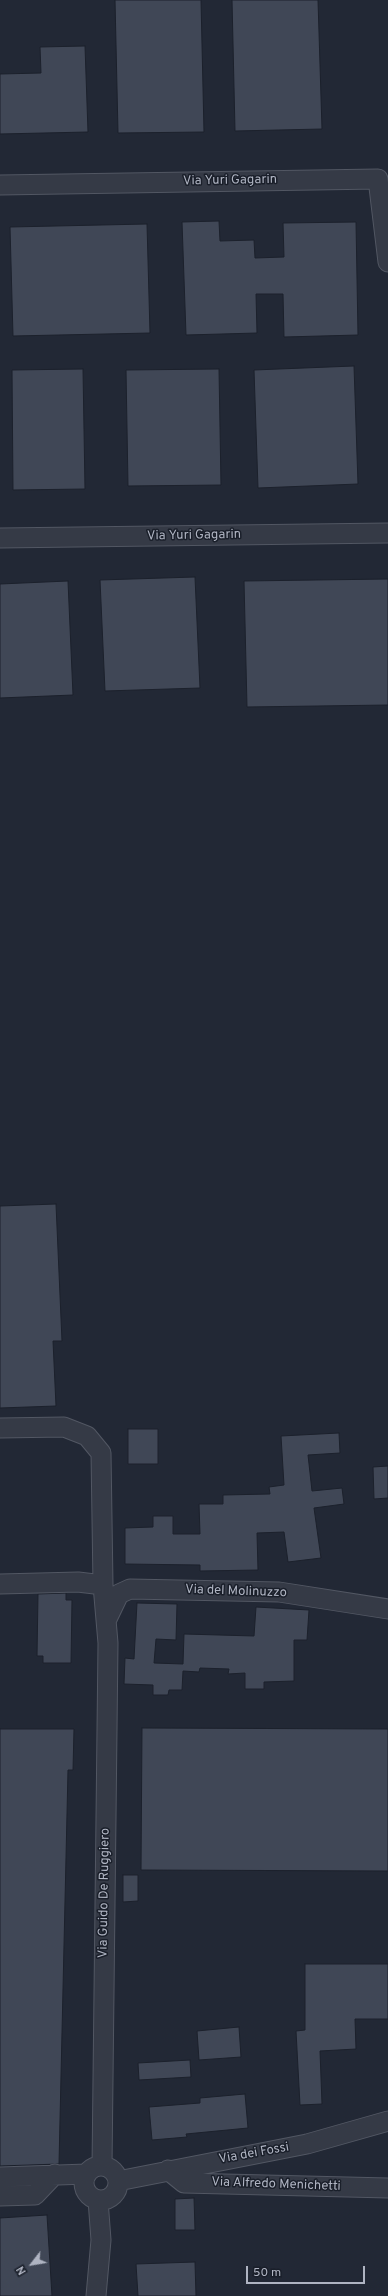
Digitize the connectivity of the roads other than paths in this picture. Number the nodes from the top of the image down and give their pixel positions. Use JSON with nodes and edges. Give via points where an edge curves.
{"nodes":[{"id":1,"x":0,"y":185,"type":"edge"},
{"id":2,"x":388,"y":262,"type":"edge"},
{"id":3,"x":388,"y":533,"type":"edge"},
{"id":4,"x":0,"y":538,"type":"edge"},
{"id":5,"x":0,"y":1428,"type":"edge"},
{"id":6,"x":0,"y":1584,"type":"edge"},
{"id":7,"x":103,"y":1585,"type":"junction"},
{"id":8,"x":130,"y":1589,"type":"joint"},
{"id":9,"x":388,"y":1610,"type":"edge"},
{"id":10,"x":107,"y":1620,"type":"junction"},
{"id":11,"x":388,"y":2121,"type":"edge"},
{"id":12,"x":95,"y":2170,"type":"junction"},
{"id":13,"x":168,"y":2170,"type":"junction"},
{"id":14,"x":55,"y":2174,"type":"junction"},
{"id":15,"x":0,"y":2177,"type":"edge"},
{"id":16,"x":118,"y":2181,"type":"junction"},
{"id":17,"x":388,"y":2188,"type":"edge"},
{"id":18,"x":0,"y":2196,"type":"edge"},
{"id":19,"x":98,"y":2200,"type":"junction"},
{"id":20,"x":96,"y":2296,"type":"edge"}],
"edges":[{"from":1,"to":2,"type":"street","name":"Via Yuri Gagarin","via":[[378,179]]},
{"from":3,"to":4,"type":"street","name":"Via Yuri Gagarin"},
{"from":5,"to":7,"type":"street","name":"Via Guido De Ruggiero","via":[[64,1427],[87,1436],[100,1453]]},
{"from":6,"to":7,"type":"street","via":[[78,1582]]},
{"from":7,"to":10,"type":"street","name":"Via Guido De Ruggiero"},
{"from":8,"to":9,"type":"street","name":"Via del Molinuzzo","via":[[279,1592]]},
{"from":8,"to":10,"type":"street","name":"Via Guido De Ruggiero","via":[[119,1594]]},
{"from":10,"to":12,"type":"street","name":"Via Guido De Ruggiero"},
{"from":11,"to":13,"type":"street","name":"Via dei Fossi","via":[[307,2144]]},
{"from":12,"to":14,"type":"street"},
{"from":12,"to":16,"type":"street","via":[[110,2169]]},
{"from":12,"to":19,"type":"street","via":[[85,2179],[85,2189],[91,2197]]},
{"from":13,"to":16,"type":"street","name":"Via dei Fossi"},
{"from":13,"to":17,"type":"street","name":"Via Alfredo Menichetti","via":[[184,2183]]},
{"from":14,"to":15,"type":"street"},
{"from":14,"to":18,"type":"street","via":[[35,2195]]},
{"from":16,"to":19,"type":"street","via":[[116,2192],[112,2196]]},
{"from":19,"to":20,"type":"street","via":[[101,2240]]}]}
